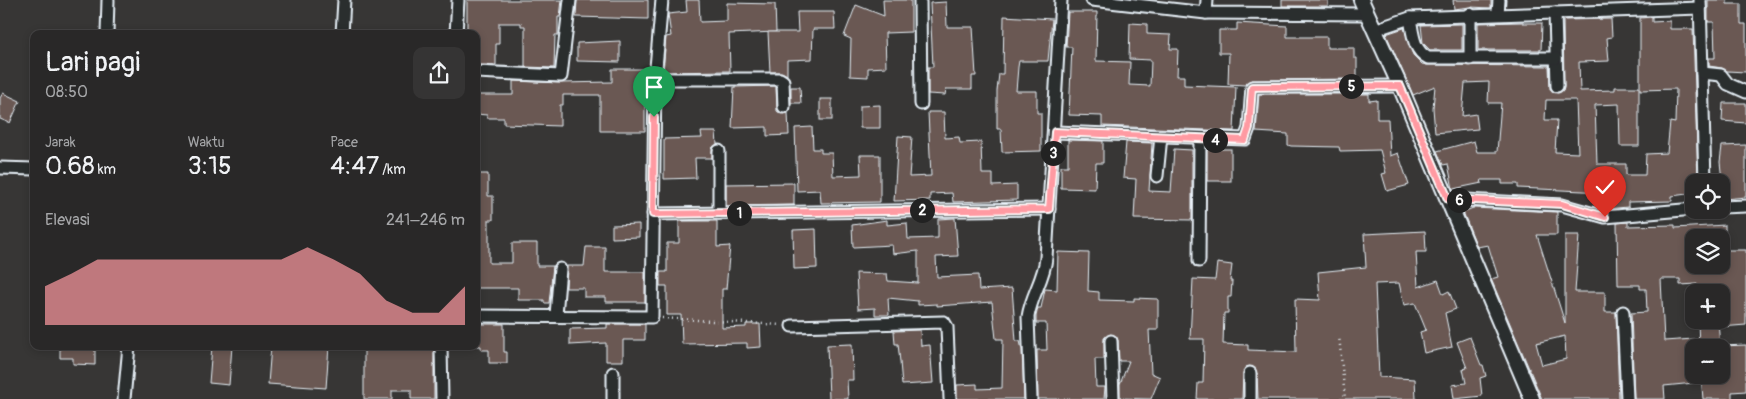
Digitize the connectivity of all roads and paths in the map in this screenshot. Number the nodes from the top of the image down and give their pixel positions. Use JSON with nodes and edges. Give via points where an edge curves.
{"nodes":[{"id":1,"x":108,"y":0,"type":"edge"},
{"id":2,"x":344,"y":0,"type":"edge"},
{"id":3,"x":458,"y":0,"type":"edge"},
{"id":4,"x":570,"y":0,"type":"edge"},
{"id":5,"x":662,"y":0,"type":"edge"},
{"id":6,"x":920,"y":0,"type":"edge"},
{"id":7,"x":1061,"y":0,"type":"edge"},
{"id":8,"x":1092,"y":0,"type":"edge"},
{"id":9,"x":1207,"y":0,"type":"edge"},
{"id":10,"x":1361,"y":0,"type":"edge"},
{"id":11,"x":1499,"y":0,"type":"edge"},
{"id":12,"x":1700,"y":4,"type":"edge"},
{"id":13,"x":1206,"y":13,"type":"junction"},
{"id":14,"x":1555,"y":13,"type":"junction"},
{"id":15,"x":1367,"y":14,"type":"junction"},
{"id":16,"x":1470,"y":14,"type":"junction"},
{"id":17,"x":1498,"y":14,"type":"junction"},
{"id":18,"x":1410,"y":18,"type":"junction"},
{"id":19,"x":106,"y":30,"type":"edge"},
{"id":20,"x":342,"y":30,"type":"edge"},
{"id":21,"x":456,"y":30,"type":"edge"},
{"id":22,"x":1374,"y":30,"type":"junction"},
{"id":23,"x":1556,"y":58,"type":"junction"},
{"id":24,"x":1470,"y":59,"type":"junction"},
{"id":25,"x":480,"y":72,"type":"edge"},
{"id":26,"x":1702,"y":73,"type":"junction"},
{"id":27,"x":655,"y":79,"type":"junction"},
{"id":28,"x":1400,"y":86,"type":"junction"},
{"id":29,"x":1557,"y":86,"type":"dead end"},
{"id":30,"x":1746,"y":92,"type":"edge"},
{"id":31,"x":921,"y":104,"type":"dead end"},
{"id":32,"x":784,"y":107,"type":"dead end"},
{"id":33,"x":1055,"y":132,"type":"junction"},
{"id":34,"x":1161,"y":136,"type":"junction"},
{"id":35,"x":1200,"y":139,"type":"junction"},
{"id":36,"x":719,"y":151,"type":"dead end"},
{"id":37,"x":0,"y":168,"type":"edge"},
{"id":38,"x":30,"y":169,"type":"edge"},
{"id":39,"x":1706,"y":174,"type":"edge"},
{"id":40,"x":1157,"y":176,"type":"dead end"},
{"id":41,"x":1448,"y":199,"type":"junction"},
{"id":42,"x":1746,"y":206,"type":"edge"},
{"id":43,"x":1730,"y":207,"type":"edge"},
{"id":44,"x":1049,"y":209,"type":"junction"},
{"id":45,"x":1685,"y":210,"type":"edge"},
{"id":46,"x":719,"y":213,"type":"junction"},
{"id":47,"x":653,"y":214,"type":"junction"},
{"id":48,"x":1199,"y":261,"type":"dead end"},
{"id":49,"x":560,"y":269,"type":"dead end"},
{"id":50,"x":1623,"y":312,"type":"dead end"},
{"id":51,"x":556,"y":315,"type":"junction"},
{"id":52,"x":480,"y":316,"type":"edge"},
{"id":53,"x":652,"y":317,"type":"junction"},
{"id":54,"x":792,"y":326,"type":"joint"},
{"id":55,"x":1339,"y":335,"type":"dead end"},
{"id":56,"x":1111,"y":341,"type":"dead end"},
{"id":57,"x":129,"y":350,"type":"edge"},
{"id":58,"x":441,"y":350,"type":"edge"},
{"id":59,"x":614,"y":373,"type":"dead end"},
{"id":60,"x":1250,"y":373,"type":"dead end"},
{"id":61,"x":124,"y":399,"type":"edge"},
{"id":62,"x":442,"y":399,"type":"edge"},
{"id":63,"x":613,"y":399,"type":"edge"},
{"id":64,"x":950,"y":399,"type":"edge"},
{"id":65,"x":1031,"y":399,"type":"edge"},
{"id":66,"x":1113,"y":399,"type":"edge"},
{"id":67,"x":1250,"y":399,"type":"edge"},
{"id":68,"x":1345,"y":399,"type":"edge"},
{"id":69,"x":1532,"y":399,"type":"edge"},
{"id":70,"x":1627,"y":399,"type":"edge"}],
"edges":[{"from":1,"to":19,"type":"street"},
{"from":2,"to":20,"type":"street"},
{"from":3,"to":21,"type":"street"},
{"from":4,"to":25,"type":"street","via":[[562,76]]},
{"from":5,"to":27,"type":"street"},
{"from":6,"to":31,"type":"street"},
{"from":7,"to":33,"type":"street"},
{"from":8,"to":13,"type":"street"},
{"from":9,"to":13,"type":"street"},
{"from":10,"to":15,"type":"street"},
{"from":11,"to":17,"type":"street"},
{"from":12,"to":14,"type":"street"},
{"from":12,"to":26,"type":"street"},
{"from":13,"to":15,"type":"street"},
{"from":14,"to":17,"type":"street"},
{"from":14,"to":23,"type":"street"},
{"from":15,"to":22,"type":"street"},
{"from":16,"to":17,"type":"street"},
{"from":16,"to":18,"type":"street"},
{"from":16,"to":24,"type":"street"},
{"from":18,"to":22,"type":"street"},
{"from":18,"to":24,"type":"street","via":[[1418,52],[1431,58]]},
{"from":22,"to":28,"type":"street"},
{"from":23,"to":24,"type":"street"},
{"from":23,"to":29,"type":"street"},
{"from":26,"to":30,"type":"street","via":[[1721,75],[1728,84]]},
{"from":26,"to":39,"type":"street"},
{"from":27,"to":32,"type":"street","via":[[780,79],[783,81]]},
{"from":27,"to":47,"type":"street"},
{"from":28,"to":35,"type":"street","via":[[1252,87],[1247,138]]},
{"from":28,"to":41,"type":"street"},
{"from":33,"to":34,"type":"street"},
{"from":33,"to":44,"type":"street"},
{"from":34,"to":35,"type":"street"},
{"from":34,"to":40,"type":"street"},
{"from":35,"to":48,"type":"street"},
{"from":36,"to":46,"type":"street"},
{"from":37,"to":38,"type":"street"},
{"from":41,"to":45,"type":"street","via":[[1562,204],[1605,217]]},
{"from":41,"to":69,"type":"street"},
{"from":42,"to":43,"type":"street"},
{"from":44,"to":46,"type":"street"},
{"from":44,"to":65,"type":"street","via":[[1045,267],[1028,317]]},
{"from":46,"to":47,"type":"street"},
{"from":47,"to":53,"type":"street"},
{"from":49,"to":51,"type":"street"},
{"from":50,"to":70,"type":"street"},
{"from":51,"to":52,"type":"street"},
{"from":51,"to":53,"type":"street"},
{"from":53,"to":54,"type":"path"},
{"from":54,"to":64,"type":"street","via":[[944,322],[947,327]]},
{"from":55,"to":68,"type":"path"},
{"from":56,"to":66,"type":"street"},
{"from":57,"to":61,"type":"street"},
{"from":58,"to":62,"type":"street"},
{"from":59,"to":63,"type":"street"},
{"from":60,"to":67,"type":"street"}]}
